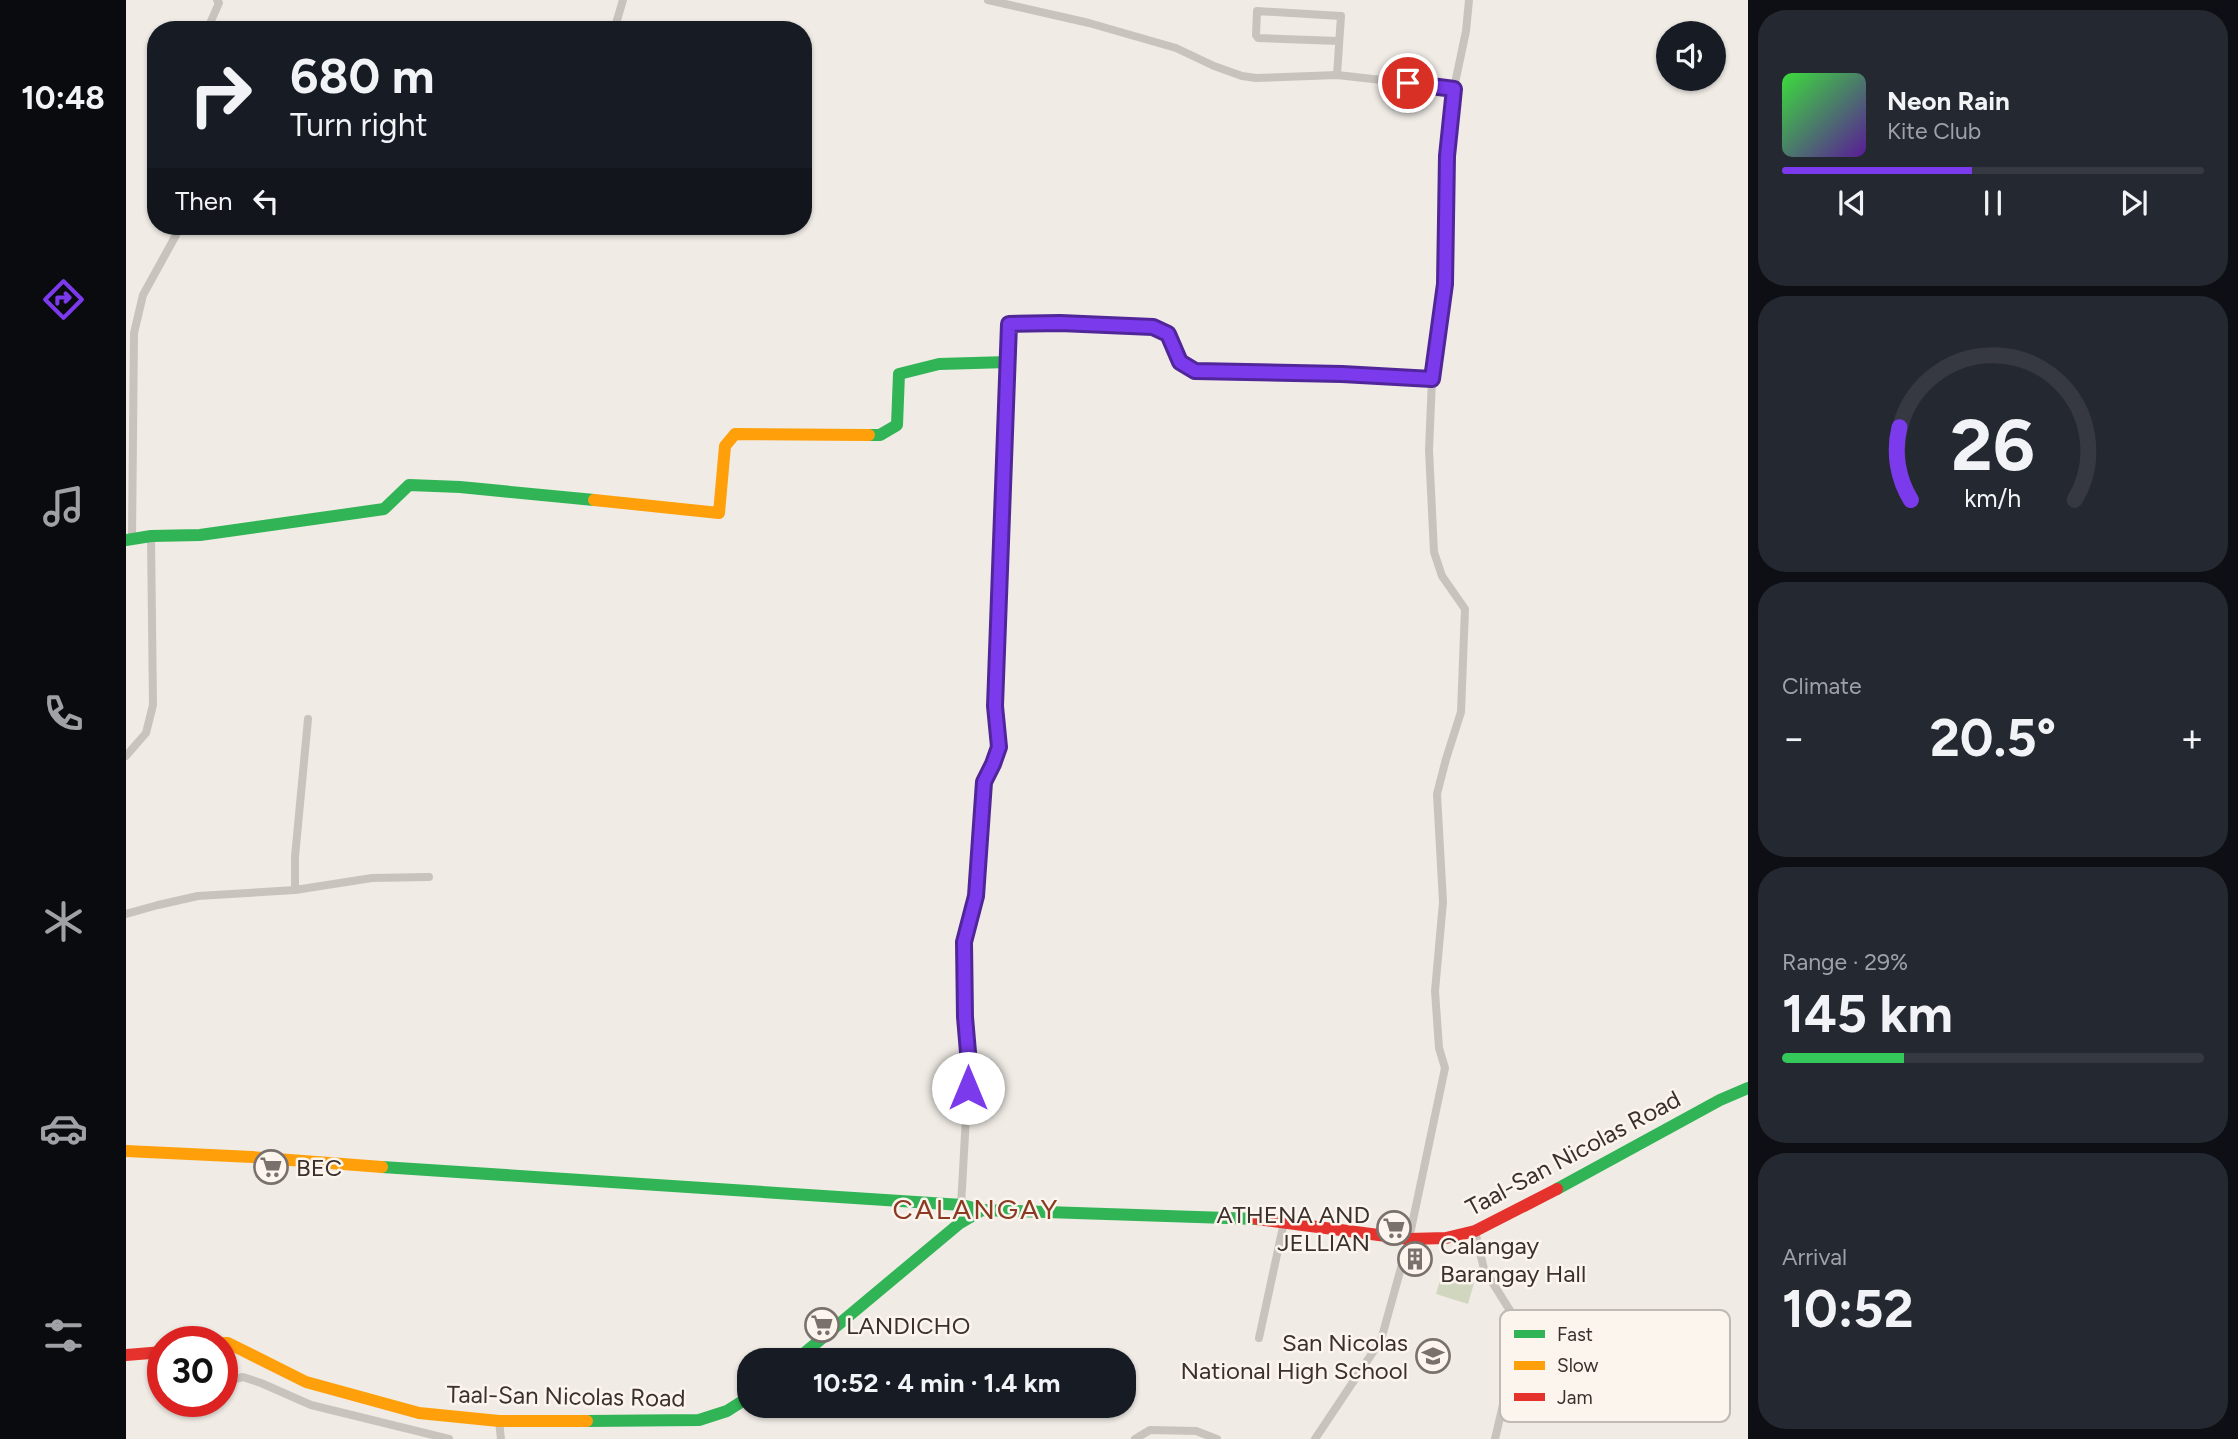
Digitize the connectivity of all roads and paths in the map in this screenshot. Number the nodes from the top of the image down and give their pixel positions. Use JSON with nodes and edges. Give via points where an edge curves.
{"nodes":[{"id":1,"x":217,"y":0,"type":"edge"},
{"id":2,"x":622,"y":0,"type":"edge"},
{"id":3,"x":988,"y":0,"type":"edge"},
{"id":4,"x":1469,"y":0,"type":"edge"},
{"id":5,"x":211,"y":21,"type":"edge"},
{"id":6,"x":616,"y":21,"type":"edge"},
{"id":7,"x":1339,"y":41,"type":"junction"},
{"id":8,"x":1337,"y":75,"type":"junction"},
{"id":9,"x":1454,"y":89,"type":"junction"},
{"id":10,"x":176,"y":235,"type":"edge"},
{"id":11,"x":1008,"y":362,"type":"junction"},
{"id":12,"x":1432,"y":379,"type":"junction"},
{"id":13,"x":151,"y":536,"type":"junction"},
{"id":14,"x":129,"y":539,"type":"edge"},
{"id":15,"x":307,"y":719,"type":"dead end"},
{"id":16,"x":126,"y":756,"type":"edge"},
{"id":17,"x":429,"y":877,"type":"dead end"},
{"id":18,"x":295,"y":890,"type":"junction"},
{"id":19,"x":126,"y":914,"type":"edge"},
{"id":20,"x":1748,"y":1088,"type":"edge"},
{"id":21,"x":126,"y":1151,"type":"edge"},
{"id":22,"x":962,"y":1205,"type":"junction"},
{"id":23,"x":982,"y":1210,"type":"junction"},
{"id":24,"x":1284,"y":1222,"type":"junction"},
{"id":25,"x":960,"y":1223,"type":"junction"},
{"id":26,"x":1475,"y":1231,"type":"junction"},
{"id":27,"x":1409,"y":1239,"type":"junction"},
{"id":28,"x":1510,"y":1310,"type":"edge"},
{"id":29,"x":1259,"y":1338,"type":"dead end"},
{"id":30,"x":238,"y":1348,"type":"edge"},
{"id":31,"x":810,"y":1348,"type":"edge"},
{"id":32,"x":147,"y":1353,"type":"edge"},
{"id":33,"x":126,"y":1355,"type":"edge"},
{"id":34,"x":238,"y":1378,"type":"edge"},
{"id":35,"x":737,"y":1405,"type":"edge"},
{"id":36,"x":1500,"y":1418,"type":"edge"},
{"id":37,"x":499,"y":1420,"type":"junction"},
{"id":38,"x":449,"y":1439,"type":"edge"},
{"id":39,"x":501,"y":1439,"type":"edge"},
{"id":40,"x":1135,"y":1439,"type":"edge"},
{"id":41,"x":1217,"y":1439,"type":"edge"},
{"id":42,"x":1315,"y":1439,"type":"edge"},
{"id":43,"x":1495,"y":1439,"type":"edge"}],
"edges":[{"from":1,"to":5,"type":"street"},
{"from":2,"to":6,"type":"street"},
{"from":3,"to":8,"type":"street","via":[[1176,48],[1242,76]]},
{"from":4,"to":9,"type":"street"},
{"from":7,"to":7,"type":"street","via":[[1341,16],[1258,11],[1258,38]]},
{"from":7,"to":8,"type":"street"},
{"from":8,"to":9,"type":"street"},
{"from":9,"to":12,"type":"street","via":[[1447,156],[1445,284]]},
{"from":10,"to":14,"type":"street","via":[[143,295],[134,332]]},
{"from":11,"to":12,"type":"street","via":[[1009,324],[1073,323],[1153,327],[1168,334],[1180,362],[1195,371]]},
{"from":11,"to":13,"type":"street","via":[[945,364],[899,374],[897,425],[880,435],[735,435],[725,446],[719,513],[409,485],[384,509],[200,535]]},
{"from":11,"to":22,"type":"street","via":[[995,706],[999,747],[984,782],[976,896],[964,942],[969,1064]]},
{"from":12,"to":27,"type":"street","via":[[1429,450],[1434,552],[1442,576],[1465,609],[1461,712],[1437,794],[1443,902],[1435,991],[1444,1068]]},
{"from":13,"to":14,"type":"street"},
{"from":13,"to":16,"type":"street","via":[[153,705],[146,733]]},
{"from":15,"to":18,"type":"street"},
{"from":17,"to":18,"type":"street","via":[[372,878]]},
{"from":18,"to":19,"type":"street","via":[[198,897]]},
{"from":20,"to":26,"type":"street","name":"Taal-San Nicolas Road"},
{"from":21,"to":22,"type":"street","name":"Taal-San Nicolas Road"},
{"from":22,"to":23,"type":"street","name":"Taal-San Nicolas Road"},
{"from":22,"to":25,"type":"street"},
{"from":23,"to":24,"type":"street","name":"Taal-San Nicolas Road"},
{"from":23,"to":25,"type":"street"},
{"from":24,"to":27,"type":"street","name":"Taal-San Nicolas Road"},
{"from":24,"to":29,"type":"street"},
{"from":25,"to":31,"type":"street"},
{"from":26,"to":27,"type":"street","name":"Taal-San Nicolas Road"},
{"from":26,"to":28,"type":"street","via":[[1484,1269]]},
{"from":27,"to":42,"type":"street","via":[[1381,1340]]},
{"from":30,"to":37,"type":"street","name":"Taal-San Nicolas Road","via":[[306,1382],[419,1413]]},
{"from":32,"to":33,"type":"street"},
{"from":34,"to":38,"type":"street","via":[[311,1405]]},
{"from":35,"to":37,"type":"street","name":"Taal-San Nicolas Road","via":[[699,1420]]},
{"from":36,"to":43,"type":"street"},
{"from":37,"to":39,"type":"street"},
{"from":40,"to":41,"type":"street","via":[[1150,1430],[1196,1431]]}]}
